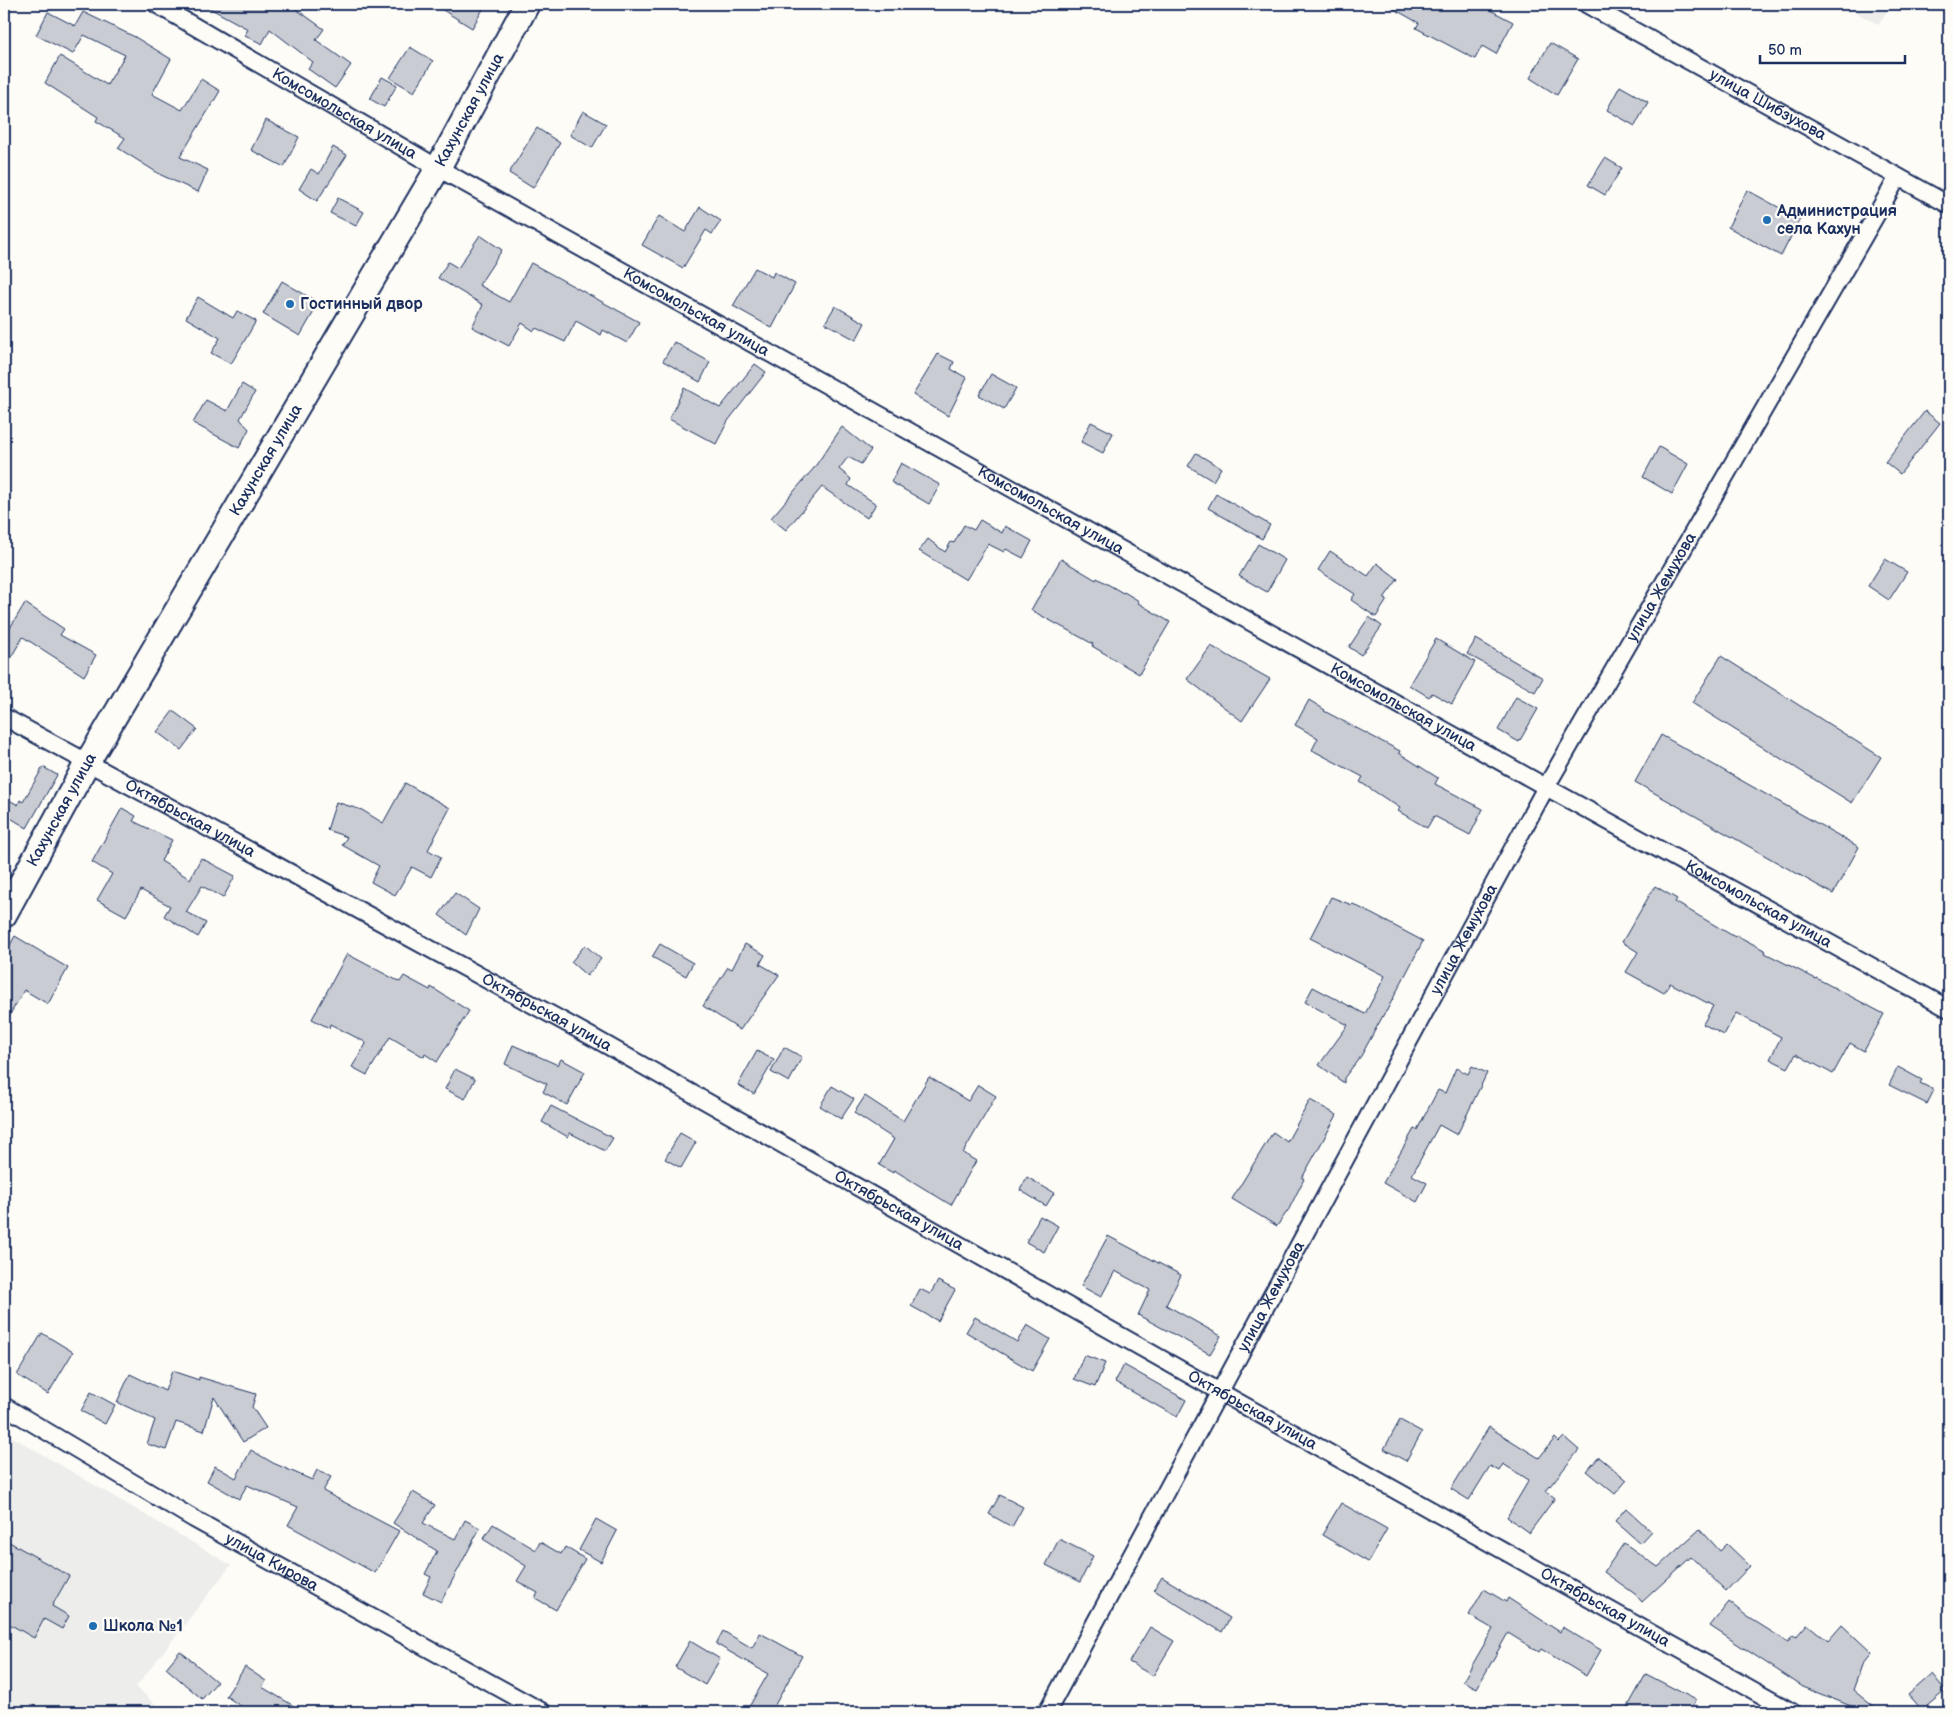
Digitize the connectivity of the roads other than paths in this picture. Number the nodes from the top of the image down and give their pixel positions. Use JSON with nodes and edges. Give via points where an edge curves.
{"nodes":[{"id":1,"x":156,"y":4,"type":"edge"},
{"id":2,"x":526,"y":4,"type":"edge"},
{"id":3,"x":1586,"y":4,"type":"edge"},
{"id":4,"x":438,"y":168,"type":"junction"},
{"id":5,"x":1898,"y":177,"type":"junction"},
{"id":6,"x":1949,"y":205,"type":"edge"},
{"id":7,"x":4,"y":717,"type":"edge"},
{"id":8,"x":87,"y":763,"type":"junction"},
{"id":9,"x":1546,"y":788,"type":"junction"},
{"id":10,"x":4,"y":915,"type":"edge"},
{"id":11,"x":1949,"y":1009,"type":"edge"},
{"id":12,"x":1220,"y":1392,"type":"junction"},
{"id":13,"x":4,"y":1406,"type":"edge"},
{"id":14,"x":543,"y":1712,"type":"edge"},
{"id":15,"x":1047,"y":1712,"type":"edge"},
{"id":16,"x":1792,"y":1712,"type":"edge"}],
"edges":[{"from":1,"to":4,"type":"street","name":"Комсомольская улица"},
{"from":2,"to":4,"type":"street","name":"Кахунская улица"},
{"from":3,"to":5,"type":"street","name":"улица Шибзухова"},
{"from":4,"to":8,"type":"street","name":"Кахунская улица"},
{"from":4,"to":9,"type":"street","name":"Комсомольская улица"},
{"from":5,"to":6,"type":"street","name":"улица Шибзухова"},
{"from":5,"to":9,"type":"street","name":"улица Жемухова"},
{"from":7,"to":8,"type":"street","name":"Октябрьская улица"},
{"from":8,"to":10,"type":"street","name":"Кахунская улица"},
{"from":8,"to":12,"type":"street","name":"Октябрьская улица","via":[[594,1038]]},
{"from":9,"to":11,"type":"street","name":"Комсомольская улица"},
{"from":9,"to":12,"type":"street","name":"улица Жемухова"},
{"from":12,"to":15,"type":"street","name":"улица Жемухова"},
{"from":12,"to":16,"type":"street","name":"Октябрьская улица"},
{"from":13,"to":14,"type":"street","name":"улица Кирова","via":[[194,1519]]}]}
